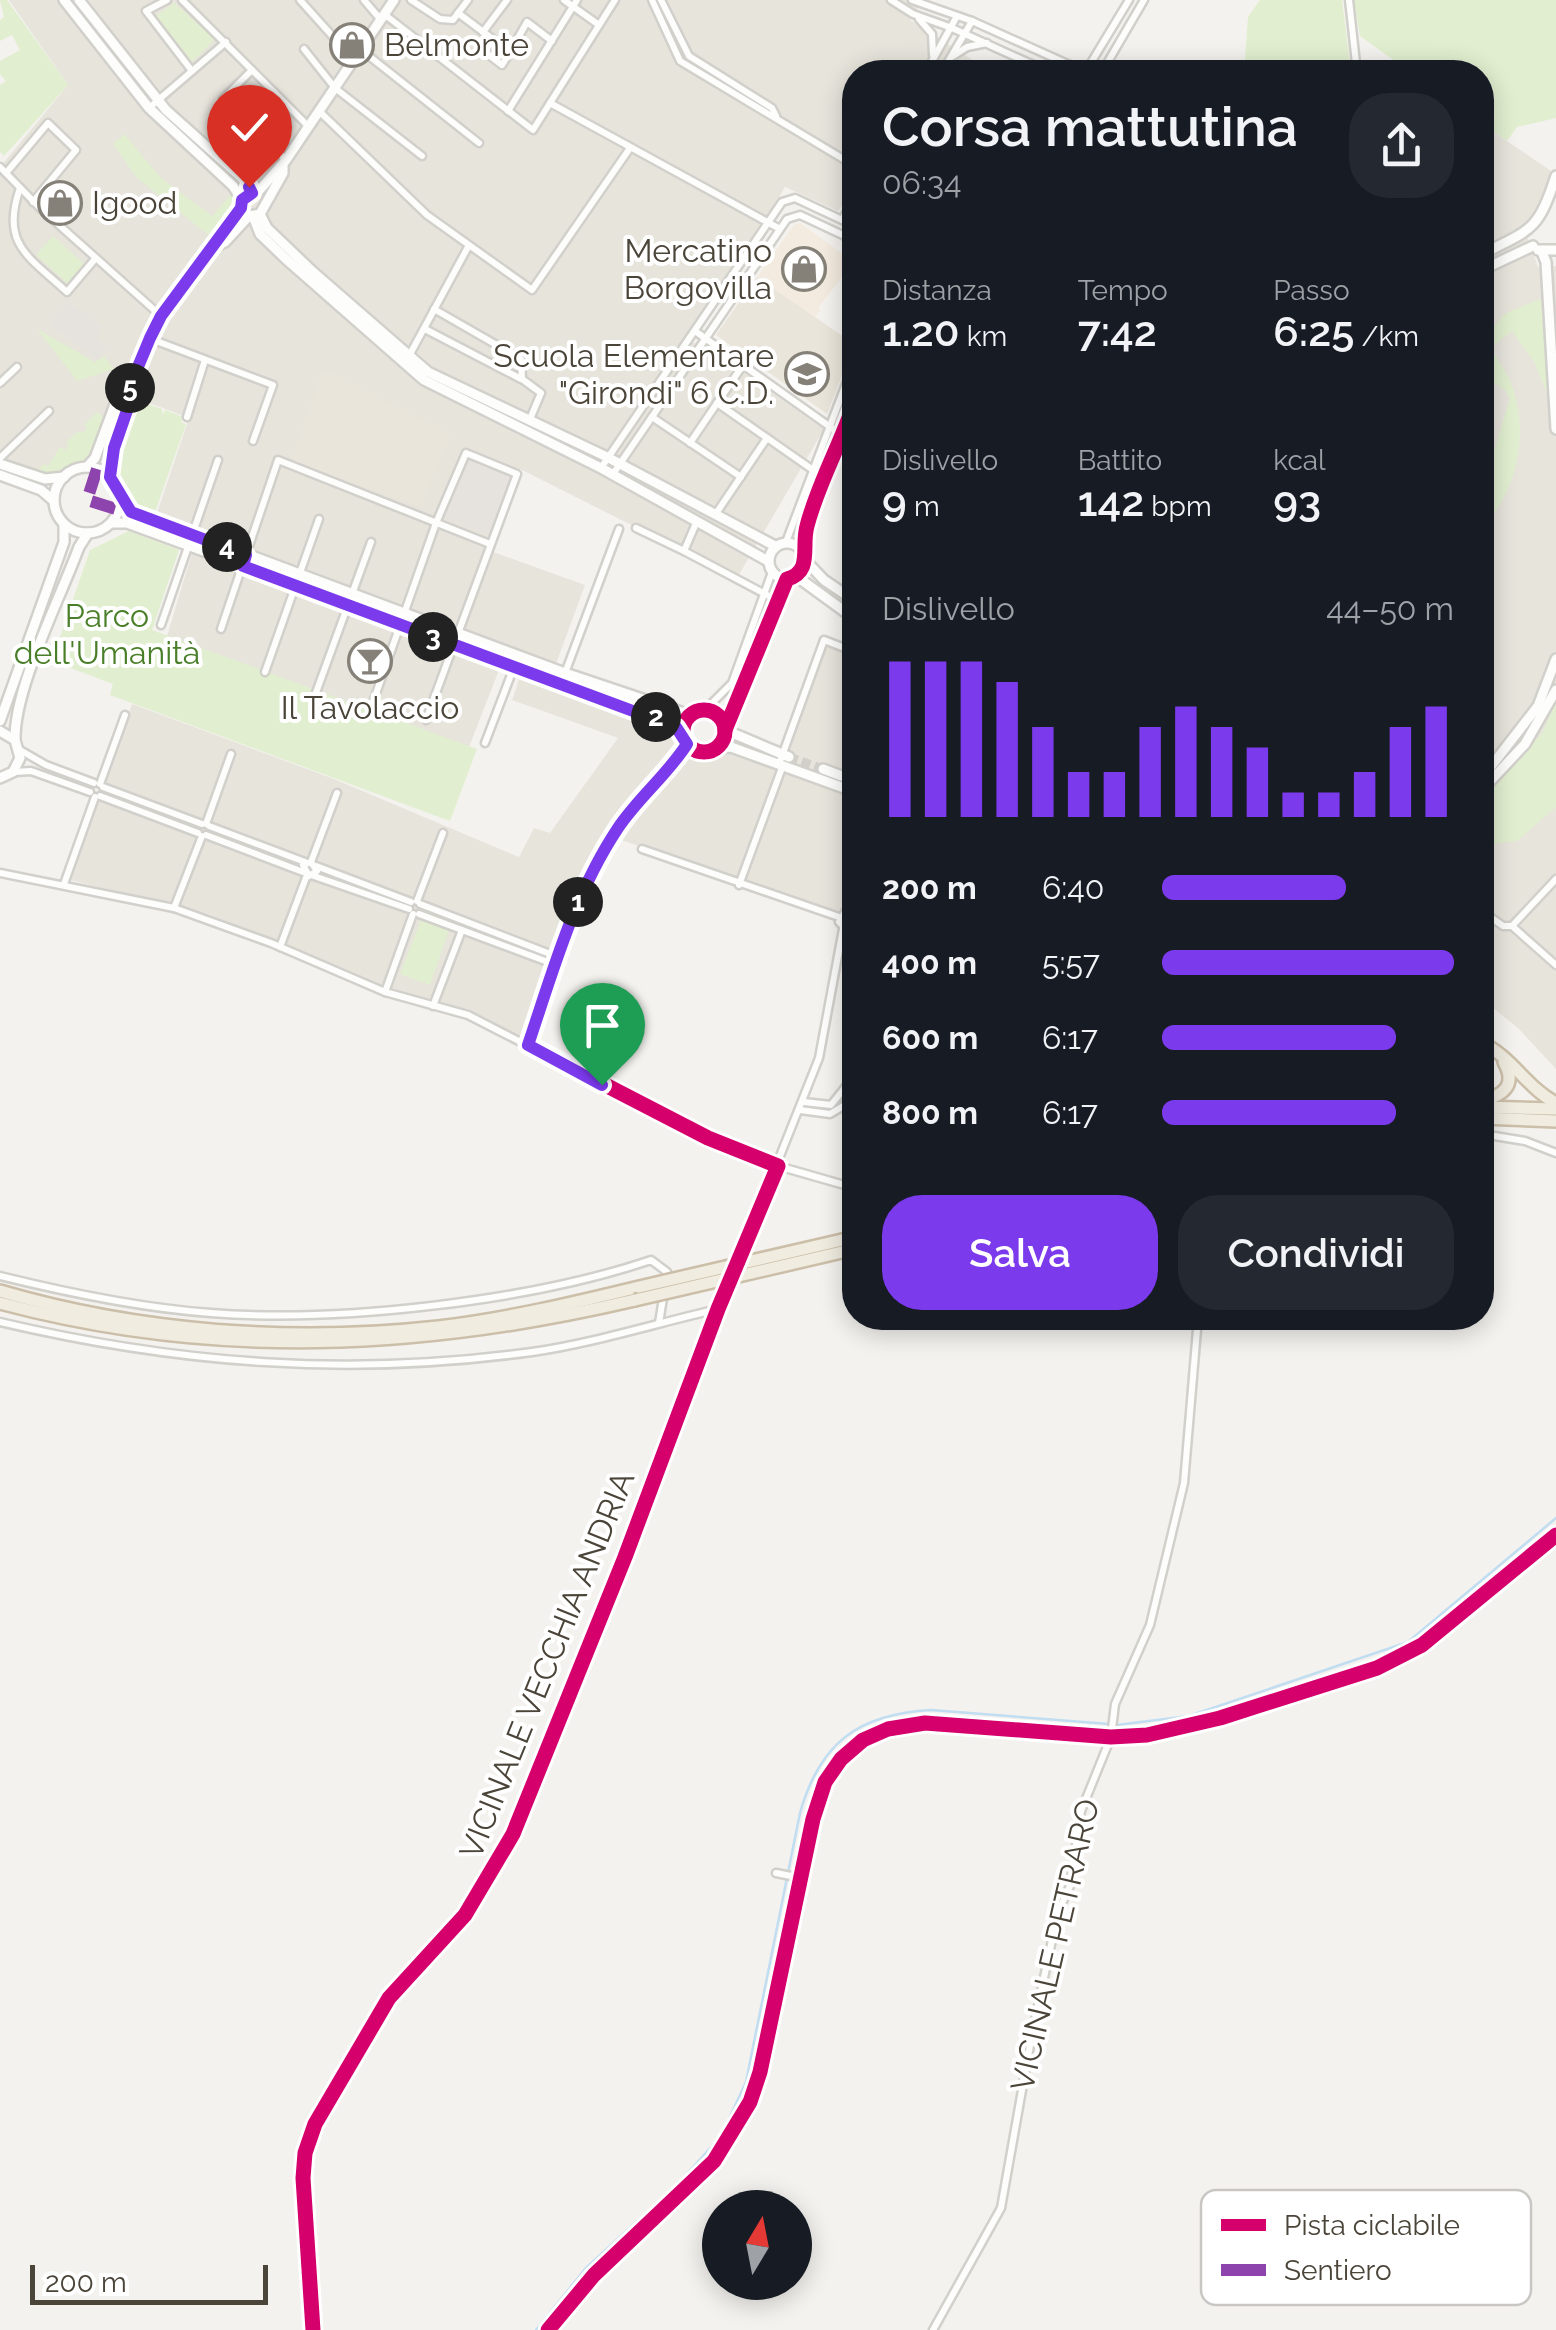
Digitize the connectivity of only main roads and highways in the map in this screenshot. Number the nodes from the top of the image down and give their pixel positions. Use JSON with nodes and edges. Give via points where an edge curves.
{"nodes":[{"id":1,"x":1494,"y":1051,"type":"edge"},
{"id":2,"x":1499,"y":1054,"type":"junction"},
{"id":3,"x":1494,"y":1099,"type":"edge"},
{"id":4,"x":1494,"y":1104,"type":"edge"},
{"id":5,"x":1556,"y":1106,"type":"edge"},
{"id":6,"x":1494,"y":1118,"type":"edge"},
{"id":7,"x":1556,"y":1121,"type":"edge"},
{"id":8,"x":842,"y":1240,"type":"edge"},
{"id":9,"x":842,"y":1252,"type":"edge"},
{"id":10,"x":0,"y":1291,"type":"edge"},
{"id":11,"x":637,"y":1294,"type":"junction"},
{"id":12,"x":0,"y":1303,"type":"edge"}],
"edges":[{"from":1,"to":2,"type":"highway"},
{"from":2,"to":3,"type":"highway","via":[[1509,1086]]},
{"from":2,"to":5,"type":"highway"},
{"from":4,"to":5,"type":"highway"},
{"from":6,"to":7,"type":"highway"},
{"from":8,"to":11,"type":"highway","bridge":true},
{"from":9,"to":11,"type":"highway","bridge":true},
{"from":10,"to":11,"type":"highway","via":[[136,1321],[332,1334],[456,1324]]},
{"from":11,"to":12,"type":"highway","via":[[534,1324],[331,1344],[136,1331]]}]}
